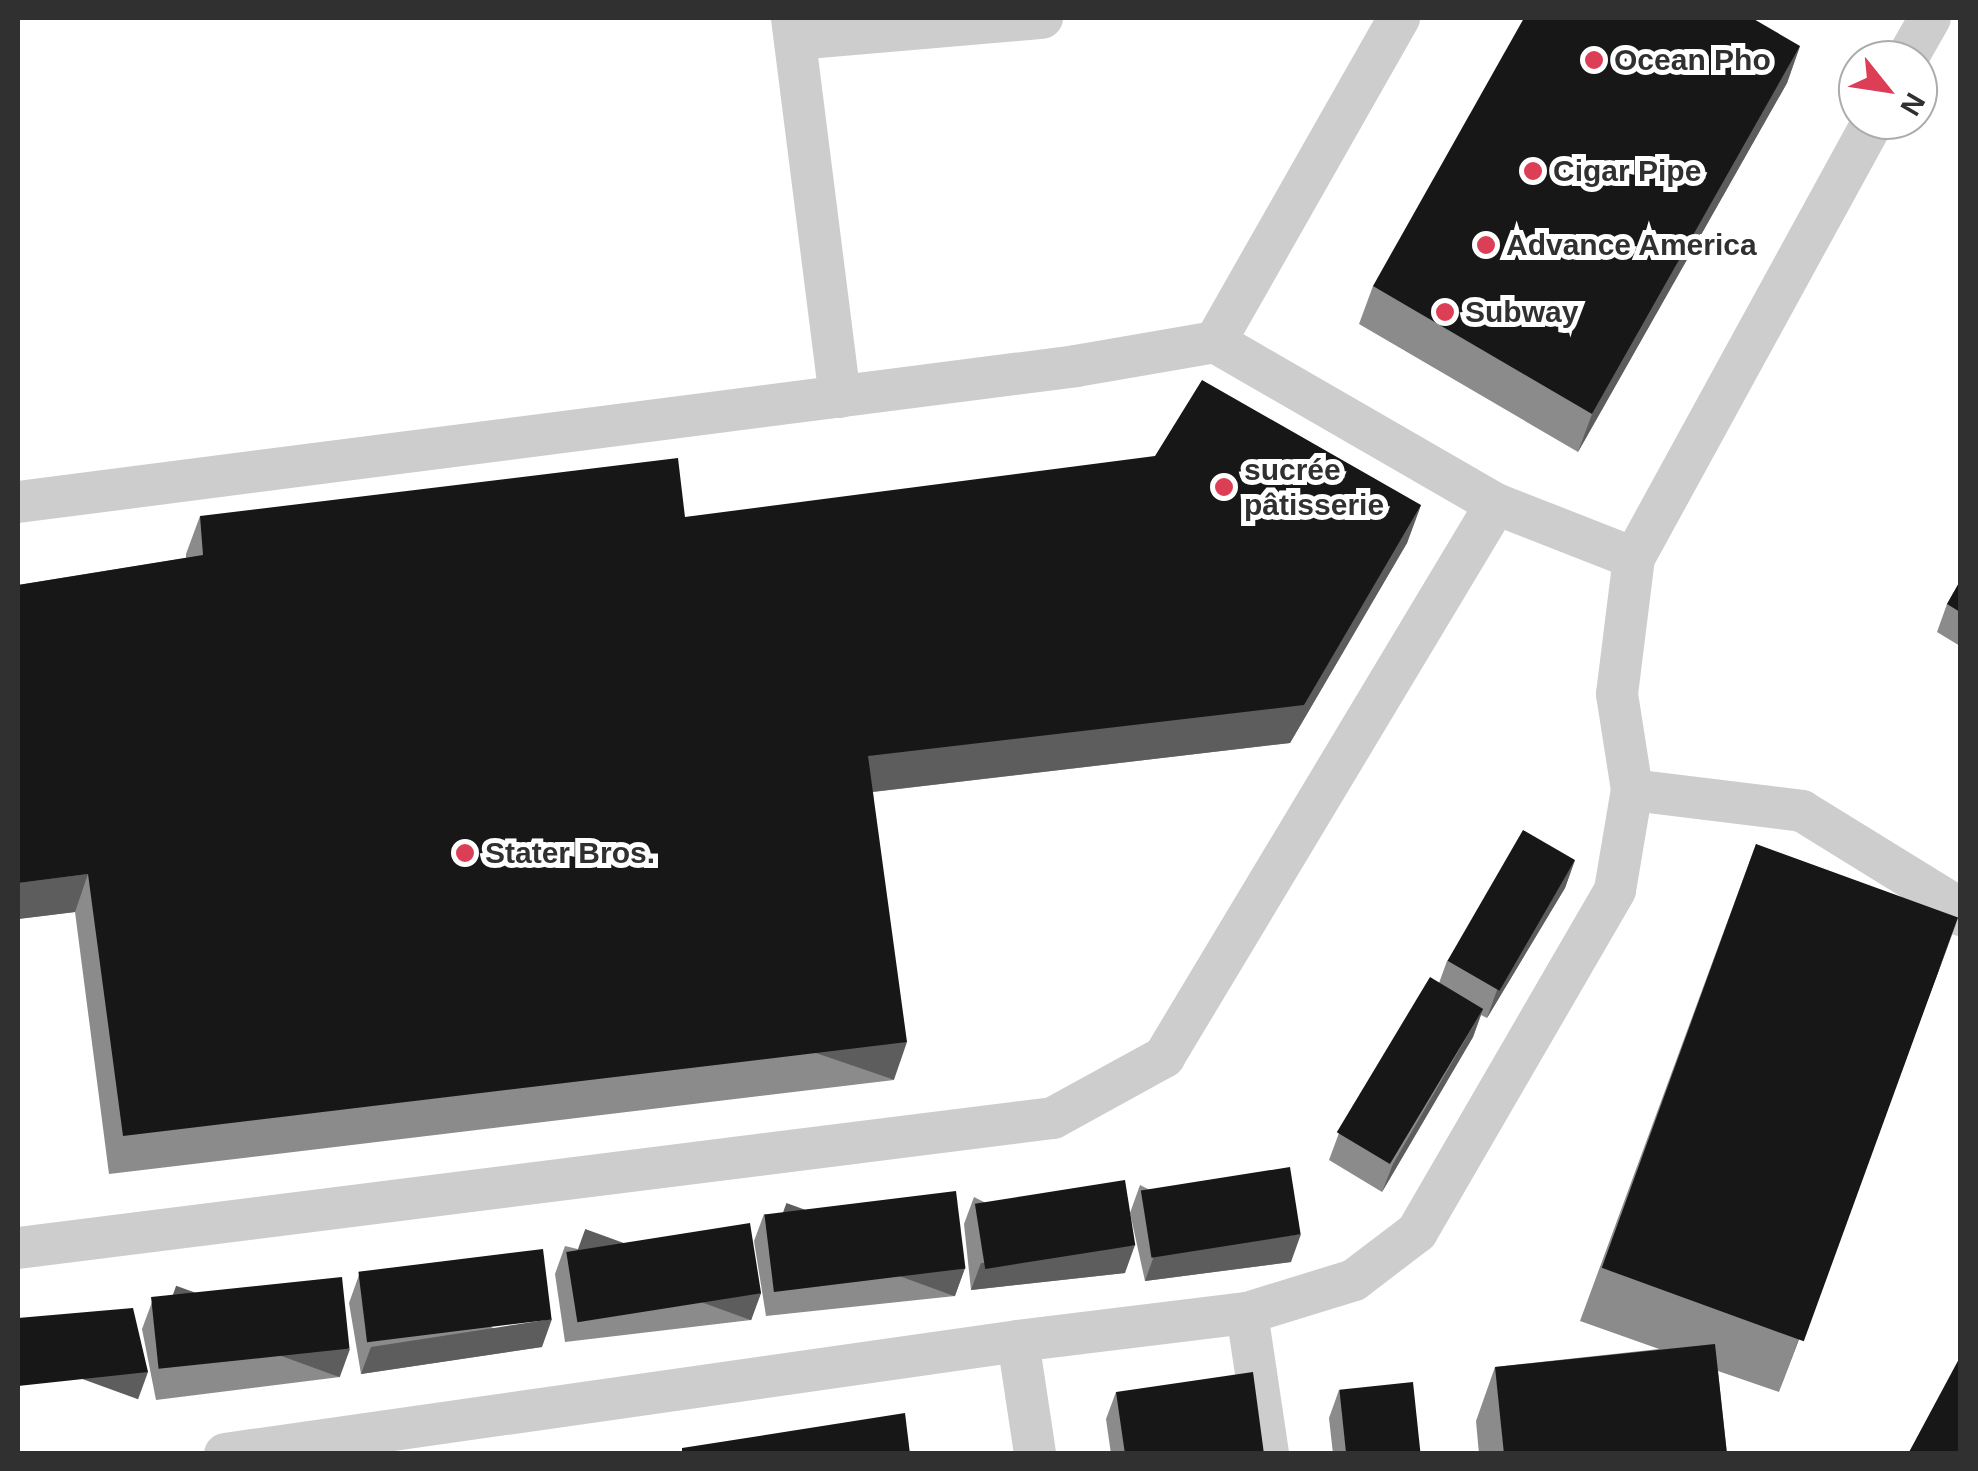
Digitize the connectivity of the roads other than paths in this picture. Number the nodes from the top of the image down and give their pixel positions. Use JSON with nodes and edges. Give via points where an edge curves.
{"nodes":[{"id":1,"x":1042,"y":18,"type":"edge"},
{"id":2,"x":1399,"y":18,"type":"edge"},
{"id":3,"x":1930,"y":18,"type":"edge"},
{"id":4,"x":793,"y":28,"type":"edge"},
{"id":5,"x":1917,"y":40,"type":"edge"},
{"id":6,"x":1863,"y":140,"type":"edge"},
{"id":7,"x":1214,"y":342,"type":"junction"},
{"id":8,"x":840,"y":397,"type":"junction"},
{"id":9,"x":18,"y":502,"type":"edge"},
{"id":10,"x":1496,"y":504,"type":"junction"},
{"id":11,"x":1634,"y":558,"type":"junction"},
{"id":12,"x":1632,"y":790,"type":"junction"},
{"id":13,"x":1960,"y":915,"type":"edge"},
{"id":14,"x":18,"y":1248,"type":"edge"},
{"id":15,"x":1246,"y":1313,"type":"junction"},
{"id":16,"x":1018,"y":1341,"type":"junction"},
{"id":17,"x":226,"y":1454,"type":"edge"},
{"id":18,"x":1035,"y":1454,"type":"edge"},
{"id":19,"x":1268,"y":1454,"type":"edge"}],
"edges":[{"from":1,"to":4,"type":"lane"},
{"from":2,"to":7,"type":"lane"},
{"from":3,"to":5,"type":"lane"},
{"from":4,"to":8,"type":"lane"},
{"from":6,"to":11,"type":"lane"},
{"from":7,"to":8,"type":"lane"},
{"from":7,"to":10,"type":"lane"},
{"from":8,"to":9,"type":"lane"},
{"from":10,"to":11,"type":"lane"},
{"from":10,"to":14,"type":"lane","via":[[1164,1057],[1053,1118]]},
{"from":11,"to":12,"type":"lane","via":[[1617,694]]},
{"from":12,"to":13,"type":"lane","via":[[1802,812]]},
{"from":12,"to":15,"type":"lane","via":[[1615,890],[1418,1232],[1354,1280]]},
{"from":15,"to":16,"type":"lane"},
{"from":15,"to":19,"type":"lane"},
{"from":16,"to":17,"type":"lane"},
{"from":16,"to":18,"type":"lane"}]}
